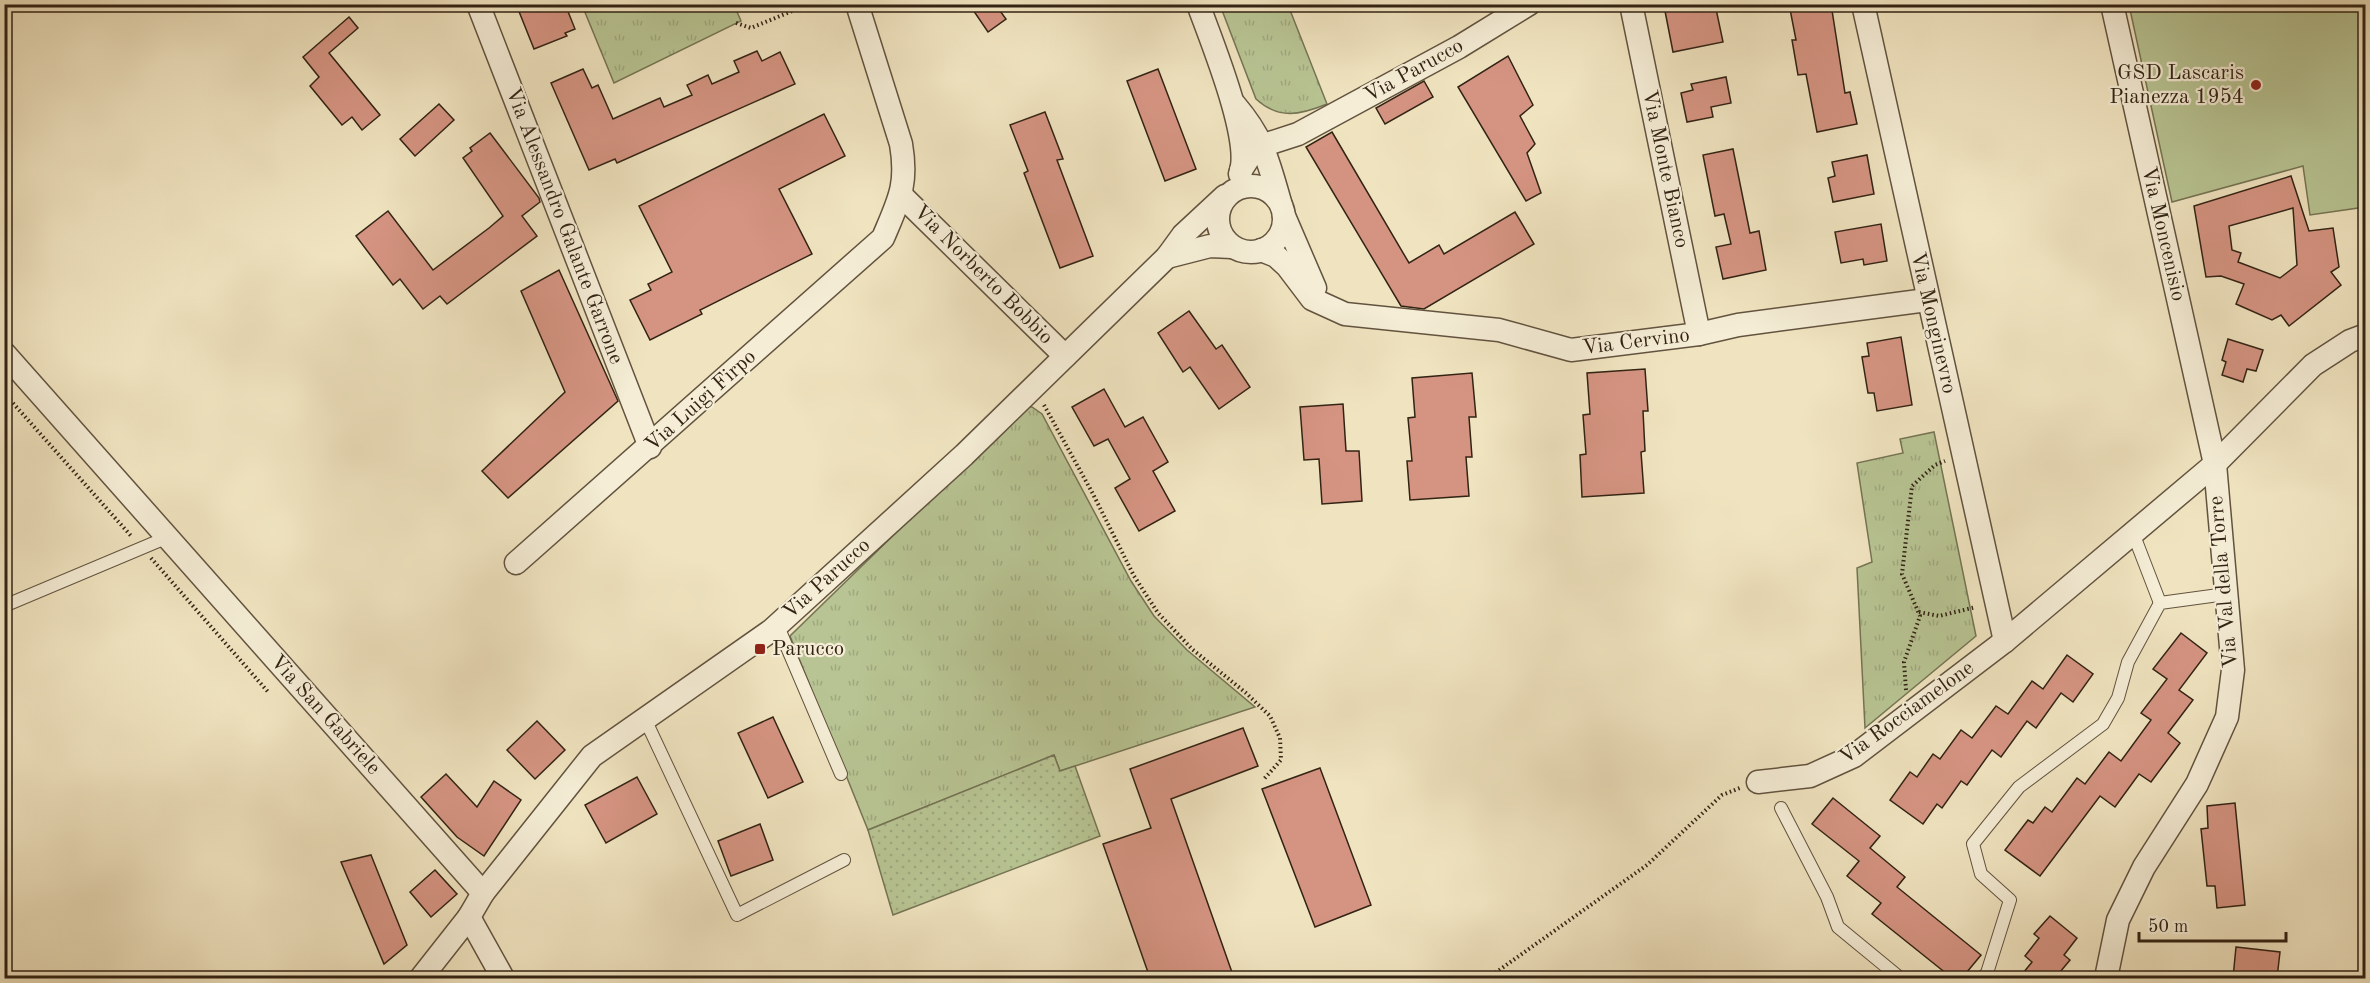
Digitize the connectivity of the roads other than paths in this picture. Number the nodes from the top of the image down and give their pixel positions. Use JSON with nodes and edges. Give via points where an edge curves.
{"nodes":[{"id":1,"x":478,"y":4,"type":"edge"},
{"id":2,"x":856,"y":4,"type":"edge"},
{"id":3,"x":1198,"y":4,"type":"edge"},
{"id":4,"x":1529,"y":4,"type":"edge"},
{"id":5,"x":1631,"y":4,"type":"edge"},
{"id":6,"x":1863,"y":4,"type":"edge"},
{"id":7,"x":2112,"y":4,"type":"edge"},
{"id":8,"x":1234,"y":105,"type":"junction"},
{"id":9,"x":1298,"y":134,"type":"junction"},
{"id":10,"x":1264,"y":146,"type":"junction"},
{"id":11,"x":1241,"y":170,"type":"junction"},
{"id":12,"x":1273,"y":178,"type":"junction"},
{"id":13,"x":1228,"y":194,"type":"junction"},
{"id":14,"x":901,"y":195,"type":"junction"},
{"id":15,"x":1282,"y":210,"type":"junction"},
{"id":16,"x":883,"y":238,"type":"joint"},
{"id":17,"x":1232,"y":247,"type":"junction"},
{"id":18,"x":1261,"y":250,"type":"junction"},
{"id":19,"x":1167,"y":257,"type":"junction"},
{"id":20,"x":1927,"y":300,"type":"junction"},
{"id":21,"x":1345,"y":314,"type":"junction"},
{"id":22,"x":1699,"y":334,"type":"junction"},
{"id":23,"x":2366,"y":335,"type":"edge"},
{"id":24,"x":4,"y":352,"type":"edge"},
{"id":25,"x":1065,"y":356,"type":"junction"},
{"id":26,"x":650,"y":447,"type":"junction"},
{"id":27,"x":2215,"y":464,"type":"junction"},
{"id":28,"x":2133,"y":533,"type":"junction"},
{"id":29,"x":168,"y":537,"type":"junction"},
{"id":30,"x":516,"y":563,"type":"dead end"},
{"id":31,"x":2226,"y":594,"type":"junction"},
{"id":32,"x":2160,"y":603,"type":"junction"},
{"id":33,"x":4,"y":606,"type":"edge"},
{"id":34,"x":777,"y":624,"type":"junction"},
{"id":35,"x":2005,"y":641,"type":"junction"},
{"id":36,"x":645,"y":719,"type":"junction"},
{"id":37,"x":841,"y":774,"type":"dead end"},
{"id":38,"x":1758,"y":782,"type":"road end"},
{"id":39,"x":1781,"y":808,"type":"dead end"},
{"id":40,"x":844,"y":860,"type":"dead end"},
{"id":41,"x":483,"y":893,"type":"junction"},
{"id":42,"x":469,"y":917,"type":"junction"},
{"id":43,"x":421,"y":978,"type":"edge"},
{"id":44,"x":503,"y":978,"type":"edge"},
{"id":45,"x":1900,"y":978,"type":"edge"},
{"id":46,"x":1982,"y":978,"type":"edge"},
{"id":47,"x":2106,"y":978,"type":"edge"}],
"edges":[{"from":1,"to":26,"type":"street","name":"Via Alessandro Galante Garrone"},
{"from":2,"to":14,"type":"street","name":"Via Norberto Bobbio","via":[[901,144],[905,167]]},
{"from":3,"to":8,"type":"street"},
{"from":4,"to":9,"type":"street","name":"Via Parucco","via":[[1459,47]]},
{"from":5,"to":22,"type":"street","name":"Via Monte Bianco"},
{"from":6,"to":20,"type":"street","name":"Via Monginevro"},
{"from":7,"to":27,"type":"street","name":"Via Moncenisio"},
{"from":8,"to":9,"type":"street"},
{"from":8,"to":10,"type":"street","name":"Via Cervino"},
{"from":8,"to":11,"type":"street"},
{"from":9,"to":10,"type":"street","name":"Via Parucco"},
{"from":9,"to":12,"type":"street","via":[[1282,154]]},
{"from":10,"to":11,"type":"street","via":[[1252,153]]},
{"from":10,"to":12,"type":"street","name":"Via Cervino"},
{"from":11,"to":13,"type":"street"},
{"from":12,"to":15,"type":"street","name":"Via Cervino"},
{"from":13,"to":15,"type":"street","via":[[1245,185],[1257,186],[1266,189]]},
{"from":13,"to":17,"type":"street","via":[[1217,217],[1218,228]]},
{"from":13,"to":19,"type":"street","name":"Via Parucco","via":[[1183,235]]},
{"from":14,"to":16,"type":"street","name":"Via Norberto Bobbio"},
{"from":14,"to":25,"type":"street","name":"Via Norberto Bobbio"},
{"from":15,"to":18,"type":"street","via":[[1281,234]]},
{"from":15,"to":21,"type":"street","name":"Via Cervino","via":[[1313,285],[1323,300]]},
{"from":16,"to":26,"type":"street","name":"Via Luigi Firpo"},
{"from":17,"to":18,"type":"street"},
{"from":17,"to":19,"type":"street","via":[[1210,246]]},
{"from":18,"to":21,"type":"street","name":"Via Cervino","via":[[1287,266],[1312,299]]},
{"from":19,"to":25,"type":"street","name":"Via Parucco"},
{"from":20,"to":22,"type":"street","name":"Via Cervino","via":[[1738,325]]},
{"from":20,"to":35,"type":"street","name":"Via Monginevro"},
{"from":21,"to":22,"type":"street","name":"Via Cervino","via":[[1499,330],[1570,350]]},
{"from":23,"to":27,"type":"street","via":[[2313,365]]},
{"from":24,"to":29,"type":"street","name":"Via San Gabriele"},
{"from":25,"to":34,"type":"street","name":"Via Parucco"},
{"from":26,"to":30,"type":"street","name":"Via Luigi Firpo"},
{"from":27,"to":28,"type":"street","name":"Via Rocciamelone"},
{"from":27,"to":31,"type":"street","name":"Via Val della Torre"},
{"from":28,"to":32,"type":"lane"},
{"from":28,"to":35,"type":"street","name":"Via Rocciamelone"},
{"from":29,"to":33,"type":"lane"},
{"from":29,"to":41,"type":"street","name":"Via San Gabriele"},
{"from":31,"to":32,"type":"lane"},
{"from":31,"to":47,"type":"street","name":"Via Val della Torre","via":[[2233,670],[2228,717],[2197,784],[2144,867],[2118,920]]},
{"from":32,"to":46,"type":"lane","via":[[2128,662],[2118,698],[2103,724],[2019,786],[1973,844],[1981,874],[2010,900],[1987,973]]},
{"from":34,"to":36,"type":"street","name":"Via Parucco"},
{"from":34,"to":37,"type":"lane"},
{"from":35,"to":38,"type":"street","name":"Via Rocciamelone","via":[[1854,756],[1810,776]]},
{"from":36,"to":40,"type":"lane","via":[[737,915]]},
{"from":36,"to":41,"type":"street","name":"Via Parucco","via":[[592,756]]},
{"from":39,"to":45,"type":"lane","via":[[1827,897],[1838,927]]},
{"from":41,"to":42,"type":"street","name":"Via Parucco"},
{"from":42,"to":43,"type":"street","name":"Via Parucco"},
{"from":42,"to":44,"type":"street"}]}
